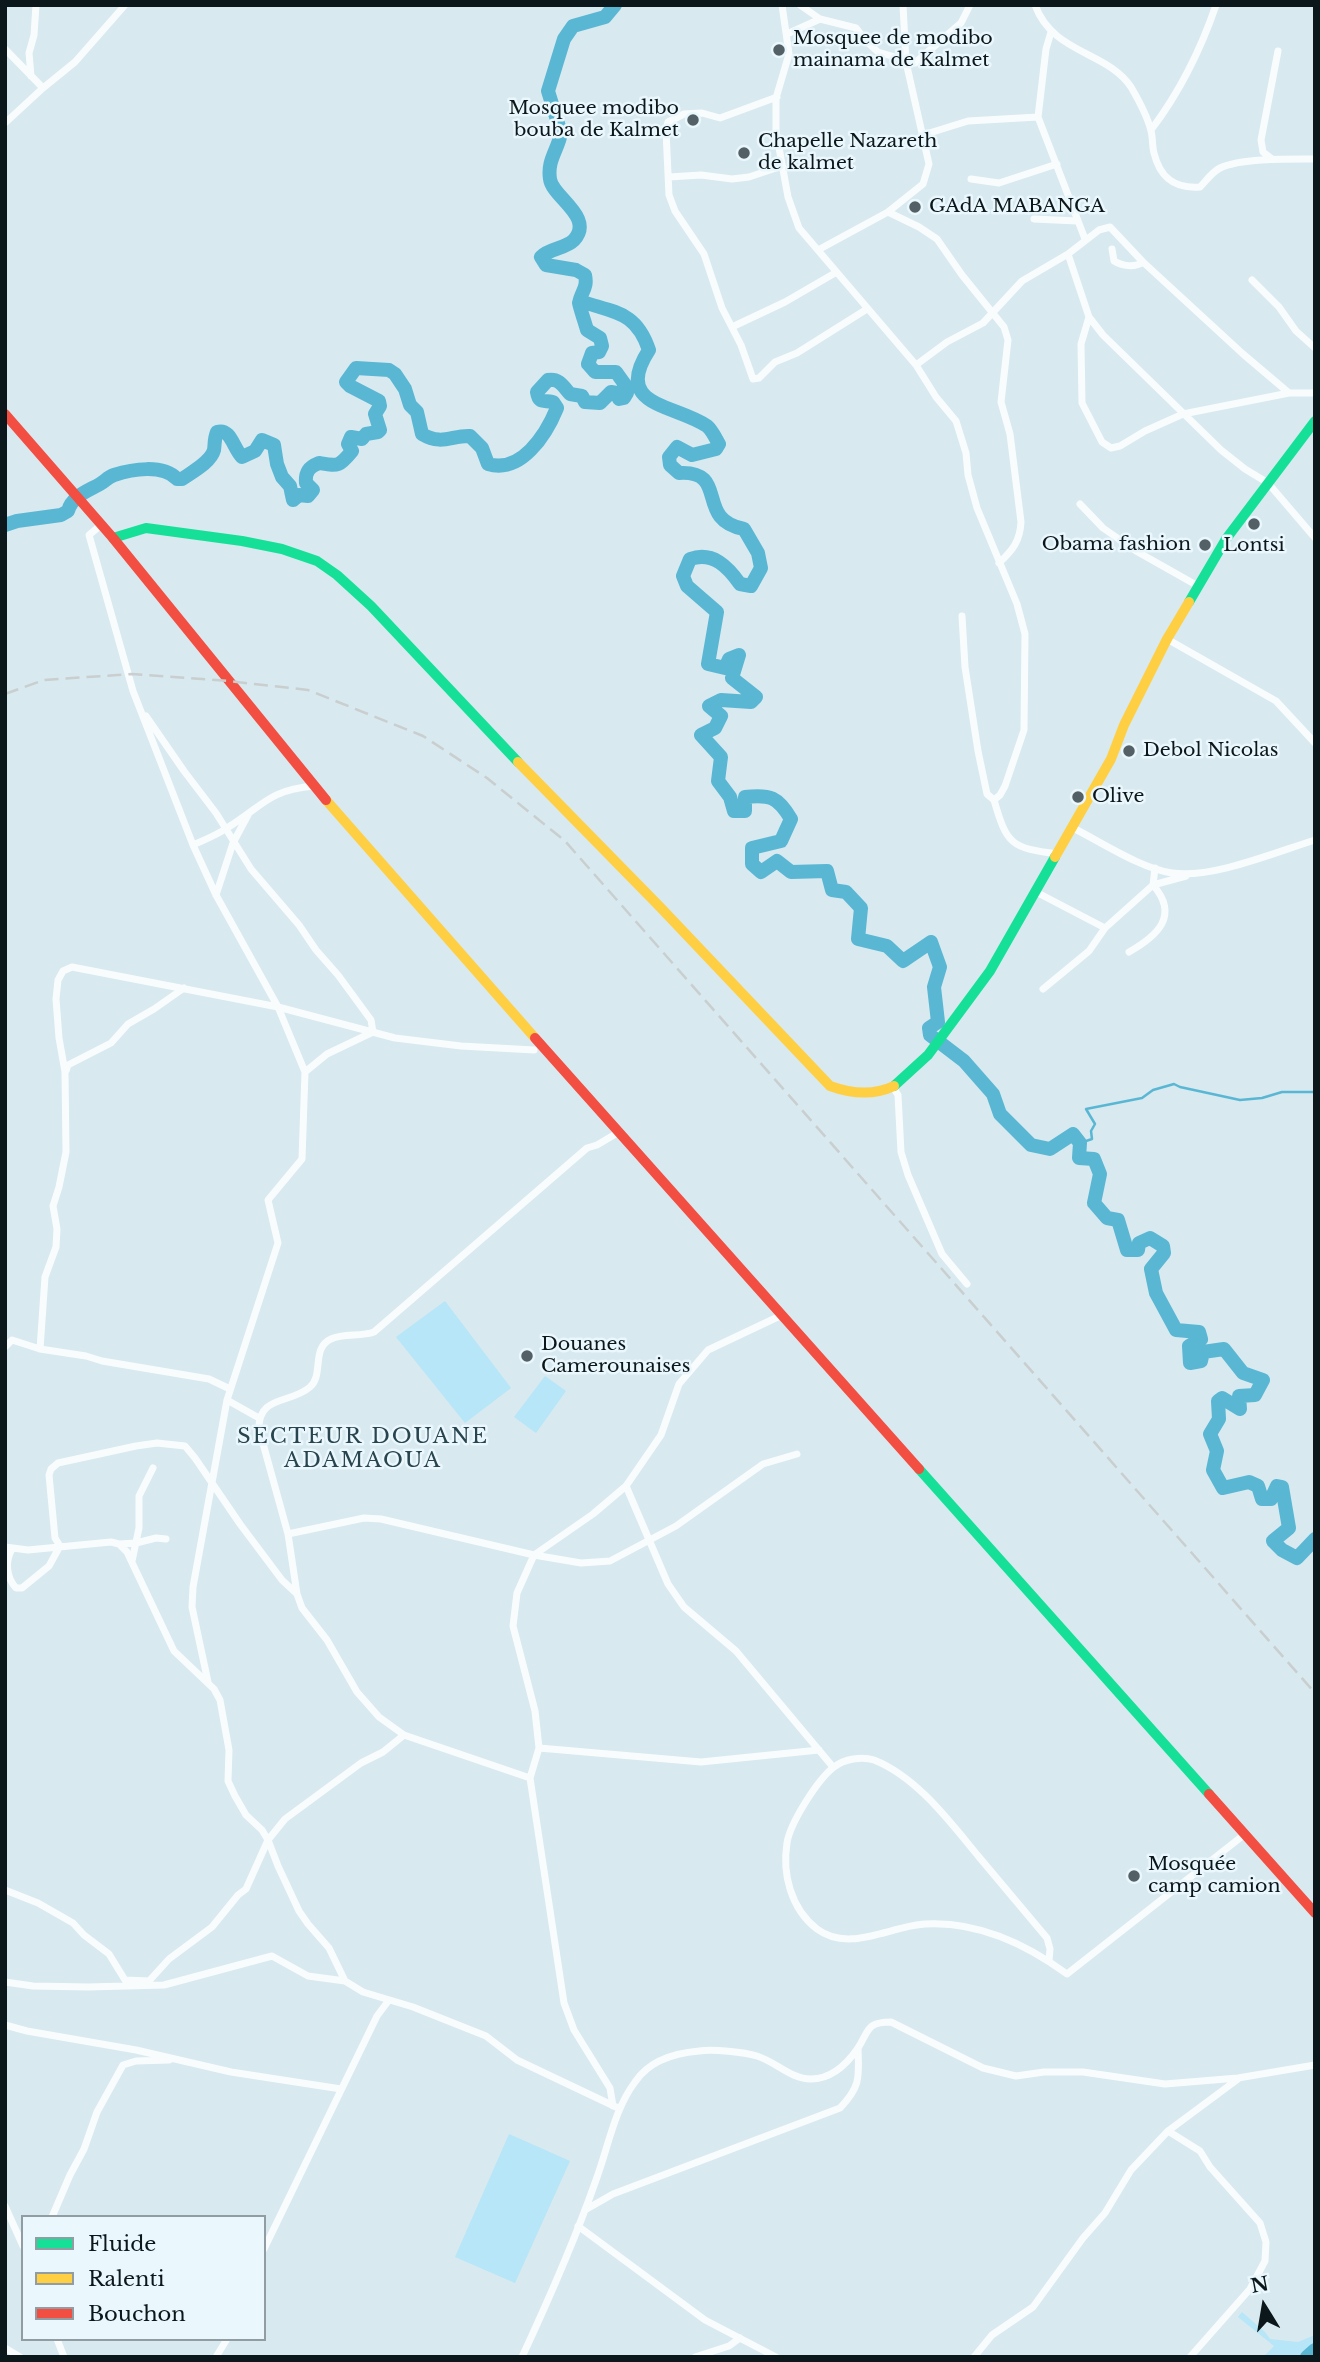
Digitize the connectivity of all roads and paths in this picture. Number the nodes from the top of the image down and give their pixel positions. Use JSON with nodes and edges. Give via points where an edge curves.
{"nodes":[{"id":1,"x":36,"y":5,"type":"edge"},
{"id":2,"x":125,"y":5,"type":"edge"},
{"id":3,"x":782,"y":5,"type":"edge"},
{"id":4,"x":800,"y":5,"type":"edge"},
{"id":5,"x":903,"y":5,"type":"edge"},
{"id":6,"x":970,"y":5,"type":"edge"},
{"id":7,"x":1035,"y":5,"type":"edge"},
{"id":8,"x":1216,"y":5,"type":"edge"},
{"id":9,"x":820,"y":19,"type":"junction"},
{"id":10,"x":1051,"y":32,"type":"junction"},
{"id":11,"x":787,"y":34,"type":"junction"},
{"id":12,"x":5,"y":49,"type":"edge"},
{"id":13,"x":1278,"y":51,"type":"dead end"},
{"id":14,"x":906,"y":62,"type":"junction"},
{"id":15,"x":31,"y":76,"type":"junction"},
{"id":16,"x":43,"y":88,"type":"junction"},
{"id":17,"x":777,"y":97,"type":"junction"},
{"id":18,"x":1038,"y":117,"type":"junction"},
{"id":19,"x":5,"y":123,"type":"edge"},
{"id":20,"x":1151,"y":130,"type":"junction"},
{"id":21,"x":923,"y":135,"type":"junction"},
{"id":22,"x":1272,"y":159,"type":"junction"},
{"id":23,"x":1315,"y":159,"type":"edge"},
{"id":24,"x":1058,"y":164,"type":"junction"},
{"id":25,"x":782,"y":166,"type":"junction"},
{"id":26,"x":668,"y":177,"type":"junction"},
{"id":27,"x":971,"y":179,"type":"dead end"},
{"id":28,"x":888,"y":212,"type":"junction"},
{"id":29,"x":1034,"y":219,"type":"dead end"},
{"id":30,"x":1077,"y":221,"type":"junction"},
{"id":31,"x":1085,"y":239,"type":"junction"},
{"id":32,"x":1112,"y":249,"type":"dead end"},
{"id":33,"x":818,"y":250,"type":"junction"},
{"id":34,"x":1068,"y":254,"type":"junction"},
{"id":35,"x":1143,"y":262,"type":"junction"},
{"id":36,"x":835,"y":273,"type":"junction"},
{"id":37,"x":1252,"y":280,"type":"dead end"},
{"id":38,"x":867,"y":309,"type":"junction"},
{"id":39,"x":993,"y":314,"type":"junction"},
{"id":40,"x":1089,"y":317,"type":"junction"},
{"id":41,"x":732,"y":327,"type":"junction"},
{"id":42,"x":1315,"y":348,"type":"edge"},
{"id":43,"x":916,"y":365,"type":"junction"},
{"id":44,"x":1289,"y":393,"type":"junction"},
{"id":45,"x":1315,"y":393,"type":"edge"},
{"id":46,"x":5,"y":414,"type":"edge"},
{"id":47,"x":1183,"y":414,"type":"junction"},
{"id":48,"x":1315,"y":421,"type":"edge"},
{"id":49,"x":1268,"y":483,"type":"junction"},
{"id":50,"x":1080,"y":504,"type":"dead end"},
{"id":51,"x":98,"y":521,"type":"junction"},
{"id":52,"x":113,"y":538,"type":"junction"},
{"id":53,"x":1315,"y":538,"type":"edge"},
{"id":54,"x":999,"y":563,"type":"junction"},
{"id":55,"x":1198,"y":586,"type":"junction"},
{"id":56,"x":962,"y":616,"type":"dead end"},
{"id":57,"x":1167,"y":639,"type":"junction"},
{"id":58,"x":140,"y":706,"type":"junction"},
{"id":59,"x":1315,"y":743,"type":"edge"},
{"id":60,"x":314,"y":786,"type":"junction"},
{"id":61,"x":994,"y":800,"type":"junction"},
{"id":62,"x":248,"y":813,"type":"junction"},
{"id":63,"x":1073,"y":828,"type":"junction"},
{"id":64,"x":226,"y":829,"type":"junction"},
{"id":65,"x":1315,"y":840,"type":"edge"},
{"id":66,"x":233,"y":843,"type":"junction"},
{"id":67,"x":193,"y":845,"type":"junction"},
{"id":68,"x":1058,"y":854,"type":"junction"},
{"id":69,"x":1155,"y":868,"type":"junction"},
{"id":70,"x":1190,"y":874,"type":"junction"},
{"id":71,"x":1153,"y":885,"type":"junction"},
{"id":72,"x":1036,"y":892,"type":"junction"},
{"id":73,"x":216,"y":895,"type":"junction"},
{"id":74,"x":1105,"y":928,"type":"junction"},
{"id":75,"x":1129,"y":952,"type":"dead end"},
{"id":76,"x":184,"y":988,"type":"junction"},
{"id":77,"x":1043,"y":989,"type":"dead end"},
{"id":78,"x":278,"y":1007,"type":"junction"},
{"id":79,"x":373,"y":1032,"type":"junction"},
{"id":80,"x":534,"y":1050,"type":"dead end"},
{"id":81,"x":65,"y":1072,"type":"junction"},
{"id":82,"x":305,"y":1072,"type":"junction"},
{"id":83,"x":893,"y":1087,"type":"junction"},
{"id":84,"x":619,"y":1132,"type":"junction"},
{"id":85,"x":967,"y":1284,"type":"dead end"},
{"id":86,"x":782,"y":1315,"type":"junction"},
{"id":87,"x":5,"y":1348,"type":"edge"},
{"id":88,"x":40,"y":1349,"type":"junction"},
{"id":89,"x":230,"y":1389,"type":"junction"},
{"id":90,"x":227,"y":1400,"type":"junction"},
{"id":91,"x":259,"y":1418,"type":"junction"},
{"id":92,"x":797,"y":1454,"type":"dead end"},
{"id":93,"x":153,"y":1468,"type":"dead end"},
{"id":94,"x":212,"y":1482,"type":"junction"},
{"id":95,"x":626,"y":1486,"type":"junction"},
{"id":96,"x":288,"y":1534,"type":"junction"},
{"id":97,"x":166,"y":1539,"type":"dead end"},
{"id":98,"x":649,"y":1541,"type":"junction"},
{"id":99,"x":119,"y":1544,"type":"junction"},
{"id":100,"x":136,"y":1544,"type":"junction"},
{"id":101,"x":60,"y":1546,"type":"junction"},
{"id":102,"x":8,"y":1548,"type":"edge"},
{"id":103,"x":534,"y":1555,"type":"junction"},
{"id":104,"x":132,"y":1560,"type":"junction"},
{"id":105,"x":297,"y":1594,"type":"junction"},
{"id":106,"x":208,"y":1682,"type":"junction"},
{"id":107,"x":404,"y":1735,"type":"junction"},
{"id":108,"x":539,"y":1748,"type":"junction"},
{"id":109,"x":819,"y":1750,"type":"junction"},
{"id":110,"x":833,"y":1767,"type":"junction"},
{"id":111,"x":530,"y":1779,"type":"junction"},
{"id":112,"x":1245,"y":1834,"type":"junction"},
{"id":113,"x":268,"y":1840,"type":"junction"},
{"id":114,"x":5,"y":1891,"type":"edge"},
{"id":115,"x":1315,"y":1913,"type":"edge"},
{"id":116,"x":1049,"y":1961,"type":"junction"},
{"id":117,"x":345,"y":1981,"type":"junction"},
{"id":118,"x":5,"y":1982,"type":"edge"},
{"id":119,"x":389,"y":2000,"type":"junction"},
{"id":120,"x":5,"y":2025,"type":"edge"},
{"id":121,"x":858,"y":2048,"type":"junction"},
{"id":122,"x":180,"y":2060,"type":"junction"},
{"id":123,"x":1315,"y":2065,"type":"edge"},
{"id":124,"x":1238,"y":2078,"type":"junction"},
{"id":125,"x":341,"y":2090,"type":"junction"},
{"id":126,"x":616,"y":2107,"type":"junction"},
{"id":127,"x":1168,"y":2131,"type":"junction"},
{"id":128,"x":5,"y":2206,"type":"edge"},
{"id":129,"x":585,"y":2210,"type":"junction"},
{"id":130,"x":53,"y":2215,"type":"edge"},
{"id":131,"x":578,"y":2226,"type":"junction"},
{"id":132,"x":21,"y":2242,"type":"edge"},
{"id":133,"x":266,"y":2245,"type":"edge"},
{"id":134,"x":740,"y":2338,"type":"junction"},
{"id":135,"x":226,"y":2341,"type":"edge"},
{"id":136,"x":5,"y":2348,"type":"edge"},
{"id":137,"x":20,"y":2357,"type":"edge"},
{"id":138,"x":216,"y":2357,"type":"edge"},
{"id":139,"x":522,"y":2357,"type":"edge"},
{"id":140,"x":695,"y":2357,"type":"edge"},
{"id":141,"x":776,"y":2357,"type":"edge"},
{"id":142,"x":974,"y":2357,"type":"edge"},
{"id":143,"x":1190,"y":2357,"type":"edge"}],
"edges":[{"from":1,"to":15,"type":"street","via":[[29,52]]},
{"from":2,"to":16,"type":"street","via":[[75,62]]},
{"from":3,"to":11,"type":"street"},
{"from":4,"to":9,"type":"street"},
{"from":5,"to":14,"type":"street"},
{"from":6,"to":14,"type":"street","via":[[961,23],[920,60]]},
{"from":7,"to":10,"type":"street"},
{"from":8,"to":20,"type":"street","via":[[1181,84]]},
{"from":9,"to":11,"type":"street"},
{"from":9,"to":14,"type":"street","via":[[856,28],[878,52]]},
{"from":10,"to":18,"type":"street"},
{"from":10,"to":20,"type":"street","via":[[1108,66],[1130,86]]},
{"from":11,"to":17,"type":"street","via":[[789,54]]},
{"from":12,"to":15,"type":"street"},
{"from":13,"to":22,"type":"street","via":[[1260,146]]},
{"from":14,"to":21,"type":"street"},
{"from":15,"to":16,"type":"street"},
{"from":16,"to":19,"type":"street"},
{"from":17,"to":25,"type":"street"},
{"from":17,"to":26,"type":"street","via":[[720,118],[702,113],[673,118],[666,131]]},
{"from":18,"to":21,"type":"street","via":[[968,121]]},
{"from":18,"to":24,"type":"street"},
{"from":20,"to":22,"type":"street","via":[[1161,169],[1172,183],[1184,188],[1200,187],[1223,166]]},
{"from":21,"to":28,"type":"street","via":[[929,164],[923,184]]},
{"from":22,"to":23,"type":"street"},
{"from":24,"to":27,"type":"street","via":[[999,183]]},
{"from":24,"to":30,"type":"street"},
{"from":25,"to":26,"type":"street","via":[[732,179]]},
{"from":25,"to":33,"type":"street","via":[[799,228]]},
{"from":26,"to":41,"type":"street","via":[[675,211],[704,254]]},
{"from":28,"to":33,"type":"street"},
{"from":28,"to":39,"type":"street","via":[[937,239]]},
{"from":29,"to":30,"type":"street"},
{"from":30,"to":31,"type":"street"},
{"from":31,"to":34,"type":"street"},
{"from":31,"to":35,"type":"street","via":[[1110,227]]},
{"from":32,"to":35,"type":"street","via":[[1117,263]]},
{"from":33,"to":36,"type":"street"},
{"from":34,"to":39,"type":"street","via":[[1021,281]]},
{"from":34,"to":40,"type":"street"},
{"from":35,"to":44,"type":"street"},
{"from":36,"to":38,"type":"street"},
{"from":36,"to":41,"type":"street"},
{"from":37,"to":42,"type":"street"},
{"from":38,"to":41,"type":"street","via":[[775,362],[756,380]]},
{"from":38,"to":43,"type":"street"},
{"from":39,"to":43,"type":"street"},
{"from":39,"to":54,"type":"street","via":[[1008,340],[1001,402],[1010,434],[1021,522],[1014,550]]},
{"from":40,"to":47,"type":"street"},
{"from":40,"to":47,"type":"street","via":[[1081,344],[1082,403],[1102,442],[1111,448],[1120,446]]},
{"from":43,"to":54,"type":"street","via":[[956,421],[977,508]]},
{"from":44,"to":45,"type":"street"},
{"from":44,"to":47,"type":"street"},
{"from":46,"to":51,"type":"main road"},
{"from":47,"to":49,"type":"street","via":[[1221,450]]},
{"from":48,"to":49,"type":"main road"},
{"from":49,"to":53,"type":"street"},
{"from":49,"to":55,"type":"main road"},
{"from":50,"to":55,"type":"street","via":[[1102,528]]},
{"from":51,"to":52,"type":"main road"},
{"from":51,"to":58,"type":"street","via":[[89,535]]},
{"from":52,"to":60,"type":"main road"},
{"from":52,"to":83,"type":"main road","via":[[146,528],[167,530],[282,549],[317,561],[337,575],[830,1086],[849,1093]]},
{"from":54,"to":61,"type":"street","via":[[1025,634],[1024,730],[1005,786]]},
{"from":55,"to":57,"type":"main road"},
{"from":56,"to":61,"type":"street","via":[[978,751],[987,794]]},
{"from":57,"to":59,"type":"street","via":[[1276,701]]},
{"from":57,"to":63,"type":"main road"},
{"from":58,"to":64,"type":"street"},
{"from":58,"to":67,"type":"street"},
{"from":60,"to":62,"type":"street","via":[[274,794]]},
{"from":60,"to":84,"type":"main road"},
{"from":61,"to":68,"type":"street","via":[[1002,829],[1015,844]]},
{"from":62,"to":64,"type":"street"},
{"from":62,"to":66,"type":"street"},
{"from":63,"to":68,"type":"main road"},
{"from":63,"to":69,"type":"street"},
{"from":64,"to":66,"type":"street"},
{"from":64,"to":67,"type":"street"},
{"from":65,"to":70,"type":"street"},
{"from":66,"to":73,"type":"street"},
{"from":66,"to":79,"type":"street","via":[[338,975],[371,1020]]},
{"from":67,"to":73,"type":"street"},
{"from":68,"to":72,"type":"main road"},
{"from":69,"to":70,"type":"street"},
{"from":69,"to":71,"type":"street"},
{"from":70,"to":71,"type":"street"},
{"from":71,"to":74,"type":"street"},
{"from":71,"to":75,"type":"street","via":[[1166,912],[1153,937]]},
{"from":72,"to":74,"type":"street"},
{"from":72,"to":83,"type":"main road","via":[[990,971],[928,1055]]},
{"from":73,"to":78,"type":"street"},
{"from":74,"to":77,"type":"street","via":[[1089,950]]},
{"from":76,"to":78,"type":"street"},
{"from":76,"to":81,"type":"street","via":[[128,1024],[111,1043],[68,1065]]},
{"from":76,"to":81,"type":"street","via":[[72,967],[63,971],[56,999]]},
{"from":78,"to":79,"type":"street"},
{"from":78,"to":82,"type":"street"},
{"from":79,"to":80,"type":"street","via":[[461,1046]]},
{"from":79,"to":82,"type":"street","via":[[327,1054]]},
{"from":81,"to":88,"type":"street","via":[[66,1152],[53,1206],[56,1247],[44,1277]]},
{"from":82,"to":89,"type":"street","via":[[302,1159],[268,1200],[278,1243]]},
{"from":83,"to":85,"type":"street","via":[[898,1095],[901,1152],[908,1175],[942,1254]]},
{"from":84,"to":86,"type":"main road"},
{"from":84,"to":91,"type":"street","via":[[587,1148],[374,1332],[330,1339],[322,1346],[310,1387],[263,1410]]},
{"from":86,"to":95,"type":"street","via":[[708,1350],[679,1384],[661,1435]]},
{"from":86,"to":112,"type":"main road"},
{"from":87,"to":88,"type":"street","via":[[19,1340]]},
{"from":88,"to":89,"type":"street","via":[[209,1379]]},
{"from":89,"to":90,"type":"street"},
{"from":90,"to":91,"type":"street"},
{"from":90,"to":94,"type":"street"},
{"from":91,"to":96,"type":"street"},
{"from":92,"to":98,"type":"street","via":[[763,1464]]},
{"from":93,"to":100,"type":"street","via":[[139,1496]]},
{"from":94,"to":101,"type":"street","via":[[185,1446],[172,1444],[136,1446],[58,1463],[49,1475],[55,1538]]},
{"from":94,"to":105,"type":"street"},
{"from":94,"to":106,"type":"street","via":[[192,1607]]},
{"from":95,"to":98,"type":"street"},
{"from":95,"to":103,"type":"street"},
{"from":96,"to":103,"type":"street","via":[[364,1518],[381,1519]]},
{"from":96,"to":105,"type":"street"},
{"from":97,"to":100,"type":"street"},
{"from":98,"to":103,"type":"street","via":[[610,1561],[581,1563]]},
{"from":98,"to":109,"type":"street","via":[[684,1608],[736,1651]]},
{"from":99,"to":100,"type":"street"},
{"from":99,"to":101,"type":"street"},
{"from":99,"to":104,"type":"street"},
{"from":100,"to":104,"type":"street"},
{"from":101,"to":102,"type":"street"},
{"from":101,"to":102,"type":"street","via":[[49,1566],[22,1588],[11,1583]]},
{"from":103,"to":108,"type":"street","via":[[517,1593],[513,1626],[535,1711]]},
{"from":104,"to":106,"type":"street","via":[[174,1651]]},
{"from":105,"to":107,"type":"street","via":[[357,1692],[379,1717]]},
{"from":106,"to":113,"type":"street","via":[[220,1700],[229,1750],[228,1781],[246,1815]]},
{"from":107,"to":111,"type":"street"},
{"from":107,"to":113,"type":"street","via":[[294,1812]]},
{"from":108,"to":109,"type":"street","via":[[701,1762]]},
{"from":108,"to":111,"type":"street"},
{"from":109,"to":110,"type":"street"},
{"from":110,"to":116,"type":"street","via":[[852,1759],[872,1759],[933,1802],[1047,1938]]},
{"from":110,"to":116,"type":"street","via":[[803,1804],[787,1841],[786,1875],[796,1905],[818,1930],[847,1940],[924,1924],[963,1926],[995,1933]]},
{"from":111,"to":126,"type":"street","via":[[564,2003]]},
{"from":112,"to":115,"type":"main road"},
{"from":112,"to":116,"type":"street","via":[[1067,1975]]},
{"from":113,"to":114,"type":"street","via":[[246,1889],[212,1927],[169,1959],[149,1981],[125,1980],[109,1954],[74,1923]]},
{"from":113,"to":117,"type":"street","via":[[299,1911],[329,1948]]},
{"from":117,"to":118,"type":"street","via":[[309,1976],[272,1956],[164,1985]]},
{"from":117,"to":119,"type":"street"},
{"from":119,"to":125,"type":"street"},
{"from":119,"to":126,"type":"street","via":[[486,2036],[517,2060]]},
{"from":120,"to":122,"type":"street"},
{"from":121,"to":124,"type":"street","via":[[866,2030],[878,2022],[891,2022],[983,2068],[1016,2076],[1083,2072],[1165,2084]]},
{"from":121,"to":126,"type":"street","via":[[835,2073],[810,2079],[757,2056],[704,2050],[680,2053],[659,2060],[635,2080]]},
{"from":121,"to":129,"type":"street","via":[[859,2078],[840,2108],[613,2194]]},
{"from":122,"to":125,"type":"street"},
{"from":122,"to":130,"type":"street","via":[[123,2064]]},
{"from":123,"to":124,"type":"street"},
{"from":124,"to":127,"type":"street"},
{"from":125,"to":133,"type":"street"},
{"from":126,"to":129,"type":"street"},
{"from":127,"to":142,"type":"street","via":[[1131,2170],[1105,2213],[1033,2307],[992,2335]]},
{"from":127,"to":143,"type":"street","via":[[1200,2151],[1260,2223],[1266,2242],[1265,2261],[1250,2290]]},
{"from":128,"to":132,"type":"street"},
{"from":129,"to":131,"type":"street"},
{"from":131,"to":134,"type":"street","via":[[705,2320]]},
{"from":131,"to":139,"type":"street"},
{"from":134,"to":140,"type":"street"},
{"from":134,"to":141,"type":"street"},
{"from":135,"to":138,"type":"street"},
{"from":136,"to":137,"type":"street"}]}
